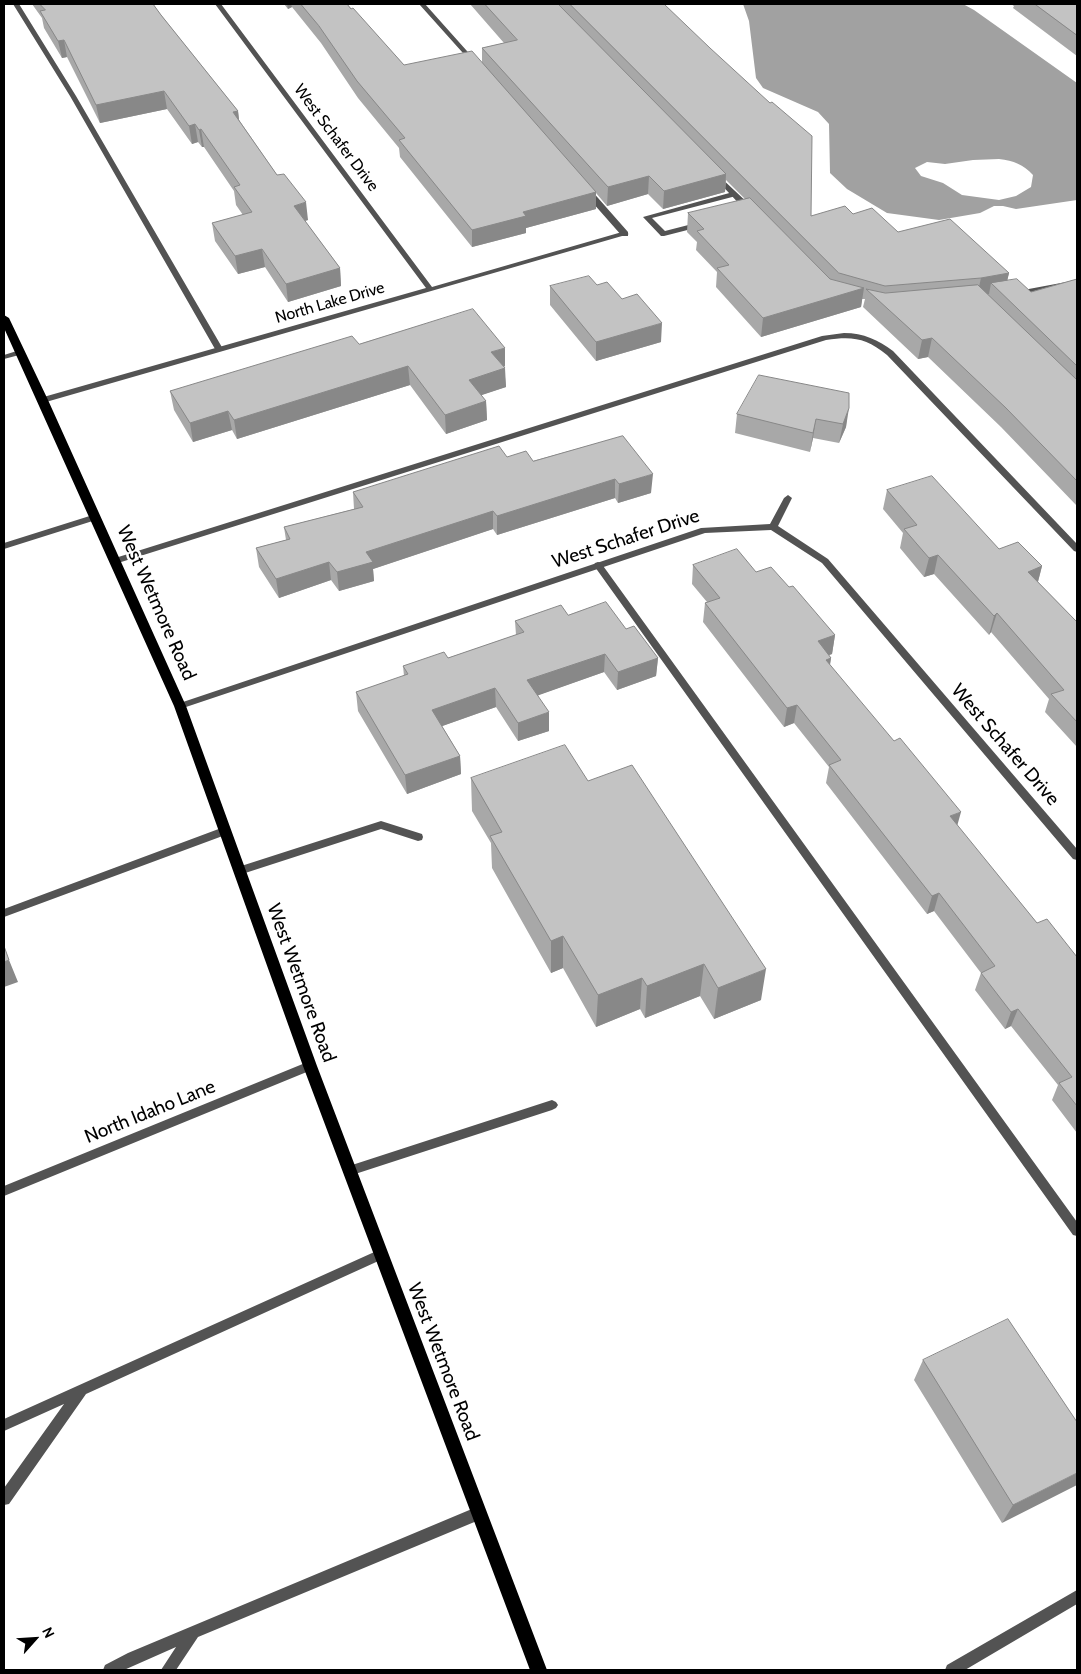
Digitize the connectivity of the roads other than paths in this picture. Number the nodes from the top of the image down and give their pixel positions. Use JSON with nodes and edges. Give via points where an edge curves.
{"nodes":[{"id":1,"x":16,"y":4,"type":"edge"},
{"id":2,"x":218,"y":4,"type":"edge"},
{"id":3,"x":422,"y":4,"type":"edge"},
{"id":4,"x":481,"y":71,"type":"edge"},
{"id":5,"x":712,"y":173,"type":"edge"},
{"id":6,"x":586,"y":189,"type":"edge"},
{"id":7,"x":733,"y":194,"type":"junction"},
{"id":8,"x":750,"y":211,"type":"junction"},
{"id":9,"x":740,"y":213,"type":"edge"},
{"id":10,"x":757,"y":218,"type":"edge"},
{"id":11,"x":712,"y":221,"type":"edge"},
{"id":12,"x":1077,"y":282,"type":"edge"},
{"id":13,"x":430,"y":289,"type":"junction"},
{"id":14,"x":1013,"y":294,"type":"edge"},
{"id":15,"x":4,"y":318,"type":"edge"},
{"id":16,"x":219,"y":350,"type":"junction"},
{"id":17,"x":20,"y":352,"type":"junction"},
{"id":18,"x":4,"y":357,"type":"edge"},
{"id":19,"x":43,"y":400,"type":"junction"},
{"id":20,"x":788,"y":498,"type":"dead end"},
{"id":21,"x":96,"y":517,"type":"junction"},
{"id":22,"x":773,"y":527,"type":"junction"},
{"id":23,"x":4,"y":546,"type":"edge"},
{"id":24,"x":1077,"y":550,"type":"edge"},
{"id":25,"x":115,"y":561,"type":"junction"},
{"id":26,"x":598,"y":565,"type":"junction"},
{"id":27,"x":180,"y":706,"type":"junction"},
{"id":28,"x":224,"y":832,"type":"junction"},
{"id":29,"x":418,"y":837,"type":"dead end"},
{"id":30,"x":1077,"y":856,"type":"edge"},
{"id":31,"x":239,"y":871,"type":"junction"},
{"id":32,"x":4,"y":912,"type":"edge"},
{"id":33,"x":310,"y":1066,"type":"junction"},
{"id":34,"x":552,"y":1105,"type":"dead end"},
{"id":35,"x":349,"y":1171,"type":"junction"},
{"id":36,"x":4,"y":1191,"type":"edge"},
{"id":37,"x":1077,"y":1231,"type":"edge"},
{"id":38,"x":381,"y":1254,"type":"junction"},
{"id":39,"x":81,"y":1390,"type":"junction"},
{"id":40,"x":4,"y":1425,"type":"edge"},
{"id":41,"x":4,"y":1499,"type":"edge"},
{"id":42,"x":479,"y":1513,"type":"junction"},
{"id":43,"x":1077,"y":1597,"type":"edge"},
{"id":44,"x":193,"y":1633,"type":"junction"},
{"id":45,"x":110,"y":1670,"type":"edge"},
{"id":46,"x":168,"y":1670,"type":"edge"},
{"id":47,"x":539,"y":1670,"type":"edge"},
{"id":48,"x":952,"y":1670,"type":"edge"}],
"edges":[{"from":1,"to":16,"type":"street"},
{"from":2,"to":13,"type":"street","name":"West Schafer Drive"},
{"from":3,"to":4,"type":"street"},
{"from":5,"to":7,"type":"street"},
{"from":6,"to":13,"type":"street","name":"North Lake Drive","via":[[625,234]]},
{"from":7,"to":8,"type":"street"},
{"from":7,"to":11,"type":"street","via":[[646,217],[664,234]]},
{"from":8,"to":9,"type":"street"},
{"from":8,"to":10,"type":"street"},
{"from":12,"to":14,"type":"street"},
{"from":13,"to":16,"type":"street","name":"North Lake Drive"},
{"from":15,"to":17,"type":"main road","name":"West Wetmore Road"},
{"from":16,"to":19,"type":"street","name":"North Lake Drive"},
{"from":17,"to":18,"type":"street"},
{"from":17,"to":19,"type":"main road","name":"West Wetmore Road"},
{"from":19,"to":21,"type":"main road","name":"West Wetmore Road"},
{"from":20,"to":22,"type":"street"},
{"from":21,"to":23,"type":"street"},
{"from":21,"to":25,"type":"main road","name":"West Wetmore Road"},
{"from":22,"to":26,"type":"street","name":"West Schafer Drive","via":[[704,530]]},
{"from":22,"to":30,"type":"street","name":"West Schafer Drive","via":[[825,561]]},
{"from":24,"to":25,"type":"street","via":[[890,353],[862,336],[847,334],[825,338]]},
{"from":25,"to":27,"type":"main road","name":"West Wetmore Road"},
{"from":26,"to":27,"type":"street","name":"West Schafer Drive"},
{"from":26,"to":37,"type":"street"},
{"from":27,"to":28,"type":"main road","name":"West Wetmore Road"},
{"from":28,"to":31,"type":"main road","name":"West Wetmore Road"},
{"from":28,"to":32,"type":"street"},
{"from":29,"to":31,"type":"street","via":[[381,824]]},
{"from":31,"to":33,"type":"main road","name":"West Wetmore Road"},
{"from":33,"to":35,"type":"main road","name":"West Wetmore Road"},
{"from":33,"to":36,"type":"street","name":"North Idaho Lane"},
{"from":34,"to":35,"type":"street"},
{"from":35,"to":38,"type":"main road","name":"West Wetmore Road"},
{"from":38,"to":39,"type":"street"},
{"from":38,"to":42,"type":"main road","name":"West Wetmore Road"},
{"from":39,"to":40,"type":"street"},
{"from":39,"to":41,"type":"street"},
{"from":42,"to":44,"type":"street"},
{"from":42,"to":47,"type":"main road","name":"West Wetmore Road"},
{"from":43,"to":48,"type":"street"},
{"from":44,"to":45,"type":"street"},
{"from":44,"to":46,"type":"street"}]}
